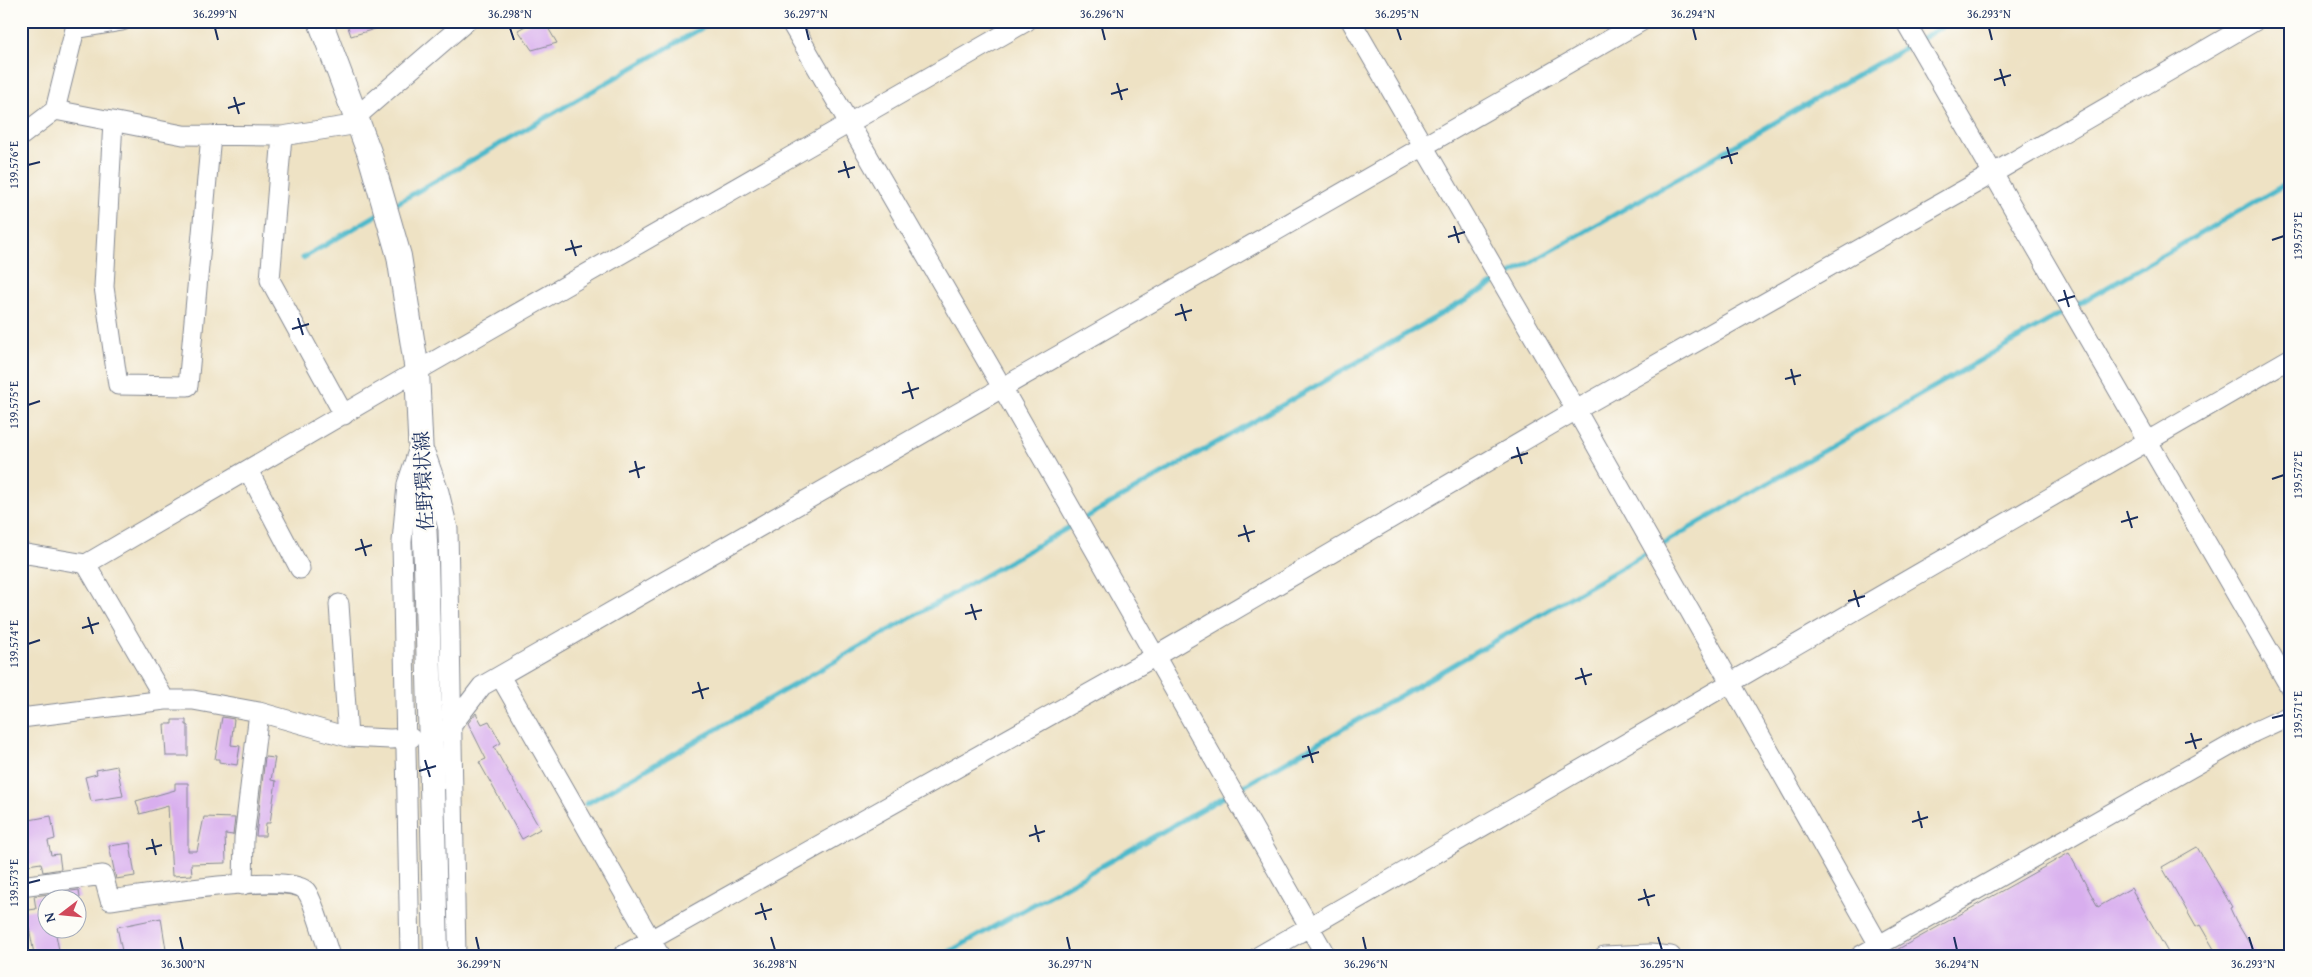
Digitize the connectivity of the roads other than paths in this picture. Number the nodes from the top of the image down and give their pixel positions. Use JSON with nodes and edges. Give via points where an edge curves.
{"nodes":[{"id":1,"x":122,"y":21,"type":"edge"},
{"id":2,"x":320,"y":21,"type":"edge"},
{"id":3,"x":467,"y":21,"type":"edge"},
{"id":4,"x":790,"y":21,"type":"edge"},
{"id":5,"x":1027,"y":21,"type":"edge"},
{"id":6,"x":1351,"y":21,"type":"edge"},
{"id":7,"x":1642,"y":21,"type":"edge"},
{"id":8,"x":1906,"y":21,"type":"edge"},
{"id":9,"x":2255,"y":21,"type":"edge"},
{"id":10,"x":73,"y":25,"type":"edge"},
{"id":11,"x":55,"y":110,"type":"junction"},
{"id":12,"x":357,"y":120,"type":"junction"},
{"id":13,"x":113,"y":121,"type":"junction"},
{"id":14,"x":849,"y":124,"type":"junction"},
{"id":15,"x":21,"y":136,"type":"edge"},
{"id":16,"x":211,"y":136,"type":"junction"},
{"id":17,"x":282,"y":136,"type":"junction"},
{"id":18,"x":1424,"y":147,"type":"junction"},
{"id":19,"x":1992,"y":174,"type":"junction"},
{"id":20,"x":2291,"y":358,"type":"edge"},
{"id":21,"x":418,"y":371,"type":"junction"},
{"id":22,"x":1003,"y":389,"type":"junction"},
{"id":23,"x":1576,"y":410,"type":"junction"},
{"id":24,"x":344,"y":415,"type":"junction"},
{"id":25,"x":2148,"y":440,"type":"junction"},
{"id":26,"x":421,"y":443,"type":"junction"},
{"id":27,"x":248,"y":470,"type":"junction"},
{"id":28,"x":21,"y":553,"type":"edge"},
{"id":29,"x":86,"y":564,"type":"junction"},
{"id":30,"x":300,"y":570,"type":"dead end"},
{"id":31,"x":339,"y":604,"type":"dead end"},
{"id":32,"x":1154,"y":657,"type":"junction"},
{"id":33,"x":500,"y":676,"type":"junction"},
{"id":34,"x":1730,"y":684,"type":"junction"},
{"id":35,"x":2291,"y":689,"type":"edge"},
{"id":36,"x":165,"y":700,"type":"junction"},
{"id":37,"x":259,"y":712,"type":"junction"},
{"id":38,"x":2291,"y":715,"type":"edge"},
{"id":39,"x":21,"y":718,"type":"edge"},
{"id":40,"x":448,"y":728,"type":"junction"},
{"id":41,"x":348,"y":737,"type":"junction"},
{"id":42,"x":408,"y":738,"type":"junction"},
{"id":43,"x":409,"y":870,"type":"junction"},
{"id":44,"x":453,"y":871,"type":"junction"},
{"id":45,"x":243,"y":885,"type":"junction"},
{"id":46,"x":21,"y":886,"type":"edge"},
{"id":47,"x":1310,"y":928,"type":"junction"},
{"id":48,"x":650,"y":939,"type":"junction"},
{"id":49,"x":1879,"y":945,"type":"junction"},
{"id":50,"x":330,"y":956,"type":"edge"},
{"id":51,"x":410,"y":956,"type":"edge"},
{"id":52,"x":436,"y":956,"type":"edge"},
{"id":53,"x":456,"y":956,"type":"edge"},
{"id":54,"x":622,"y":956,"type":"edge"},
{"id":55,"x":660,"y":956,"type":"edge"},
{"id":56,"x":1260,"y":956,"type":"edge"},
{"id":57,"x":1326,"y":956,"type":"edge"},
{"id":58,"x":1604,"y":956,"type":"edge"},
{"id":59,"x":1671,"y":956,"type":"edge"},
{"id":60,"x":1860,"y":956,"type":"edge"}],
"edges":[{"from":1,"to":10,"type":"street"},
{"from":2,"to":12,"type":"main road","name":"佐野環状線"},
{"from":3,"to":12,"type":"street"},
{"from":4,"to":14,"type":"street"},
{"from":5,"to":14,"type":"street"},
{"from":6,"to":18,"type":"street"},
{"from":7,"to":18,"type":"street"},
{"from":8,"to":19,"type":"street"},
{"from":9,"to":19,"type":"street"},
{"from":10,"to":11,"type":"street"},
{"from":11,"to":13,"type":"street"},
{"from":11,"to":15,"type":"street"},
{"from":12,"to":17,"type":"street"},
{"from":12,"to":21,"type":"main road","name":"佐野環状線","via":[[399,256]]},
{"from":13,"to":16,"type":"street","via":[[183,135]]},
{"from":13,"to":16,"type":"street","via":[[104,287],[118,385],[188,386]]},
{"from":14,"to":21,"type":"street"},
{"from":14,"to":22,"type":"street"},
{"from":16,"to":17,"type":"street"},
{"from":17,"to":24,"type":"street","via":[[270,280]]},
{"from":18,"to":22,"type":"street"},
{"from":18,"to":23,"type":"street"},
{"from":19,"to":23,"type":"street"},
{"from":19,"to":25,"type":"street"},
{"from":20,"to":25,"type":"street"},
{"from":21,"to":24,"type":"street"},
{"from":21,"to":26,"type":"main road","name":"佐野環状線"},
{"from":22,"to":32,"type":"street"},
{"from":22,"to":33,"type":"street"},
{"from":23,"to":32,"type":"street"},
{"from":23,"to":34,"type":"street"},
{"from":24,"to":27,"type":"street"},
{"from":25,"to":34,"type":"street"},
{"from":25,"to":35,"type":"street"},
{"from":26,"to":40,"type":"street","via":[[439,492],[448,530]]},
{"from":26,"to":42,"type":"street","via":[[407,484],[402,542]]},
{"from":26,"to":52,"type":"main road","name":"佐野環状線","bridge":true},
{"from":27,"to":29,"type":"street"},
{"from":27,"to":30,"type":"street"},
{"from":28,"to":29,"type":"street"},
{"from":29,"to":36,"type":"street"},
{"from":31,"to":41,"type":"street"},
{"from":32,"to":47,"type":"street"},
{"from":32,"to":48,"type":"street"},
{"from":33,"to":40,"type":"street","via":[[477,690]]},
{"from":33,"to":48,"type":"street"},
{"from":34,"to":47,"type":"street"},
{"from":34,"to":49,"type":"street"},
{"from":36,"to":37,"type":"street","via":[[193,700]]},
{"from":36,"to":39,"type":"street"},
{"from":37,"to":41,"type":"street"},
{"from":37,"to":45,"type":"street","via":[[244,838]]},
{"from":38,"to":49,"type":"street","via":[[2254,732]]},
{"from":40,"to":44,"type":"street"},
{"from":41,"to":42,"type":"street"},
{"from":42,"to":43,"type":"street"},
{"from":43,"to":44,"type":"street"},
{"from":43,"to":51,"type":"street"},
{"from":44,"to":53,"type":"street"},
{"from":45,"to":46,"type":"street","via":[[224,884],[110,900],[103,875]]},
{"from":45,"to":50,"type":"street","via":[[296,884],[307,891]]},
{"from":47,"to":56,"type":"street"},
{"from":47,"to":57,"type":"street"},
{"from":48,"to":54,"type":"street"},
{"from":48,"to":55,"type":"street"},
{"from":49,"to":60,"type":"street"},
{"from":58,"to":59,"type":"street"}]}
